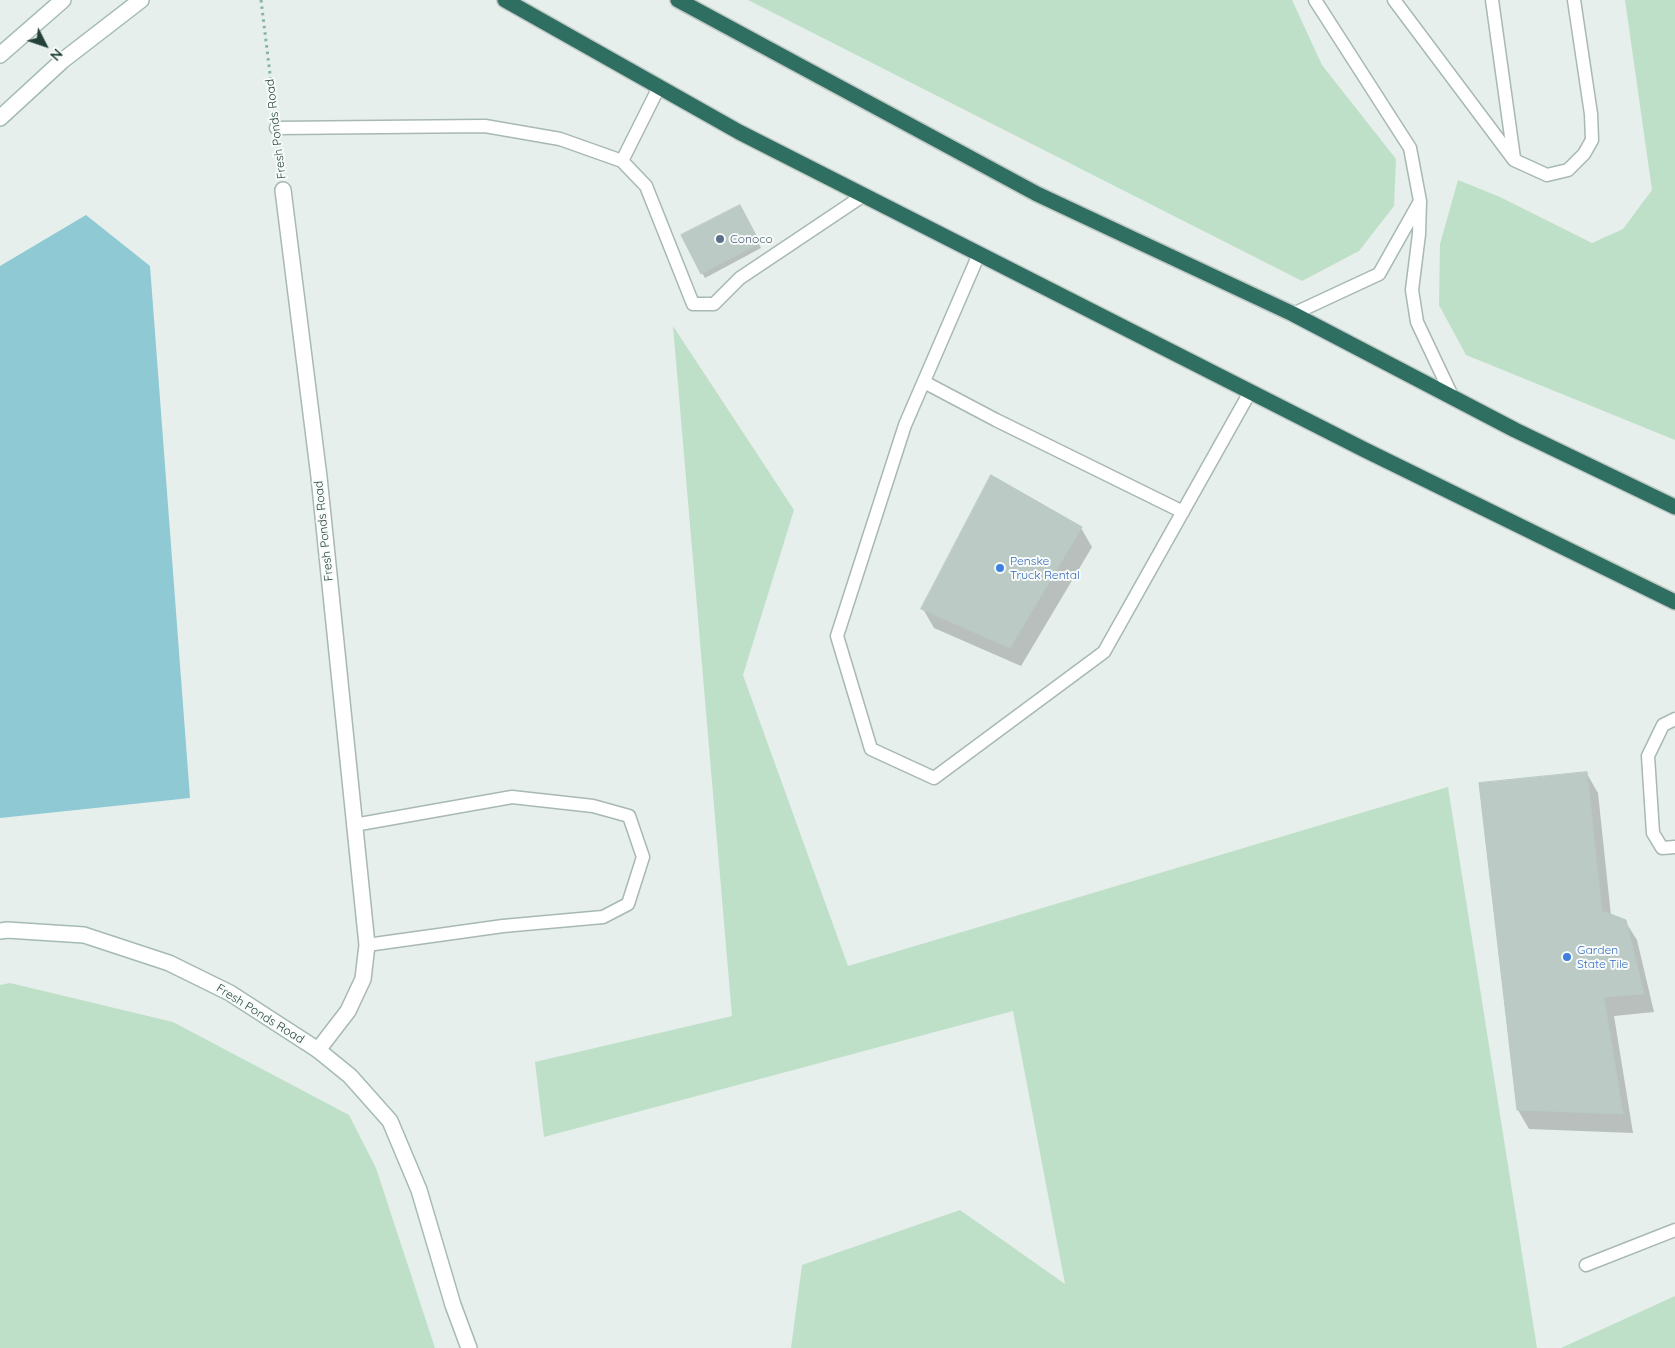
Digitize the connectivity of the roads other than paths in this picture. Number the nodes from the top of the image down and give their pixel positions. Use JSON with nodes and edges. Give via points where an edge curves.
{"nodes":[{"id":1,"x":63,"y":0,"type":"edge"},
{"id":2,"x":141,"y":0,"type":"edge"},
{"id":3,"x":505,"y":0,"type":"edge"},
{"id":4,"x":678,"y":0,"type":"edge"},
{"id":5,"x":698,"y":0,"type":"edge"},
{"id":6,"x":1315,"y":0,"type":"edge"},
{"id":7,"x":1394,"y":0,"type":"edge"},
{"id":8,"x":1492,"y":0,"type":"edge"},
{"id":9,"x":1574,"y":0,"type":"edge"},
{"id":10,"x":718,"y":22,"type":"junction"},
{"id":11,"x":0,"y":55,"type":"edge"},
{"id":12,"x":660,"y":87,"type":"junction"},
{"id":13,"x":0,"y":118,"type":"edge"},
{"id":14,"x":276,"y":128,"type":"road end"},
{"id":15,"x":1514,"y":160,"type":"junction"},
{"id":16,"x":622,"y":161,"type":"junction"},
{"id":17,"x":283,"y":190,"type":"road end"},
{"id":18,"x":864,"y":196,"type":"junction"},
{"id":19,"x":1420,"y":201,"type":"junction"},
{"id":20,"x":979,"y":254,"type":"junction"},
{"id":21,"x":1292,"y":314,"type":"junction"},
{"id":22,"x":924,"y":382,"type":"junction"},
{"id":23,"x":1250,"y":392,"type":"junction"},
{"id":24,"x":1453,"y":398,"type":"junction"},
{"id":25,"x":1675,"y":507,"type":"edge"},
{"id":26,"x":1182,"y":512,"type":"junction"},
{"id":27,"x":1675,"y":602,"type":"edge"},
{"id":28,"x":1675,"y":719,"type":"edge"},
{"id":29,"x":354,"y":825,"type":"junction"},
{"id":30,"x":1675,"y":846,"type":"edge"},
{"id":31,"x":0,"y":931,"type":"edge"},
{"id":32,"x":368,"y":946,"type":"junction"},
{"id":33,"x":318,"y":1050,"type":"junction"},
{"id":34,"x":1675,"y":1230,"type":"edge"},
{"id":35,"x":1586,"y":1265,"type":"dead end"},
{"id":36,"x":469,"y":1348,"type":"edge"}],
"edges":[{"from":1,"to":11,"type":"street"},
{"from":2,"to":13,"type":"street","via":[[62,61]]},
{"from":3,"to":12,"type":"highway"},
{"from":4,"to":10,"type":"highway"},
{"from":5,"to":10,"type":"highway"},
{"from":6,"to":19,"type":"lane","via":[[1410,148]]},
{"from":7,"to":15,"type":"lane"},
{"from":8,"to":15,"type":"lane"},
{"from":9,"to":15,"type":"lane","via":[[1592,140],[1568,170],[1547,175]]},
{"from":10,"to":21,"type":"highway","via":[[1037,194]]},
{"from":12,"to":16,"type":"lane"},
{"from":12,"to":18,"type":"highway"},
{"from":14,"to":16,"type":"lane","via":[[485,126],[560,139]]},
{"from":16,"to":18,"type":"lane","via":[[646,186],[693,304],[714,304],[740,278]]},
{"from":17,"to":29,"type":"street","name":"Fresh Ponds Road","via":[[319,477]]},
{"from":18,"to":20,"type":"highway"},
{"from":19,"to":21,"type":"lane","via":[[1379,274]]},
{"from":19,"to":24,"type":"lane","via":[[1412,290],[1417,322]]},
{"from":20,"to":22,"type":"lane"},
{"from":20,"to":23,"type":"highway"},
{"from":21,"to":24,"type":"highway"},
{"from":22,"to":26,"type":"lane"},
{"from":22,"to":26,"type":"lane","via":[[906,426],[837,636],[871,749],[934,778],[1104,652]]},
{"from":23,"to":26,"type":"lane"},
{"from":23,"to":27,"type":"highway"},
{"from":24,"to":25,"type":"highway"},
{"from":28,"to":30,"type":"lane","via":[[1663,725],[1648,756],[1652,833],[1662,848]]},
{"from":29,"to":32,"type":"street","name":"Fresh Ponds Road"},
{"from":29,"to":32,"type":"lane","via":[[512,797],[593,806],[629,816],[643,857],[628,904],[603,917],[503,926]]},
{"from":31,"to":33,"type":"street","name":"Fresh Ponds Road","via":[[84,935],[170,963],[230,993]]},
{"from":32,"to":33,"type":"street","name":"Fresh Ponds Road","via":[[363,979],[348,1011]]},
{"from":33,"to":36,"type":"street","name":"Fresh Ponds Road","via":[[350,1076],[390,1121],[419,1190]]},
{"from":34,"to":35,"type":"lane"}]}
